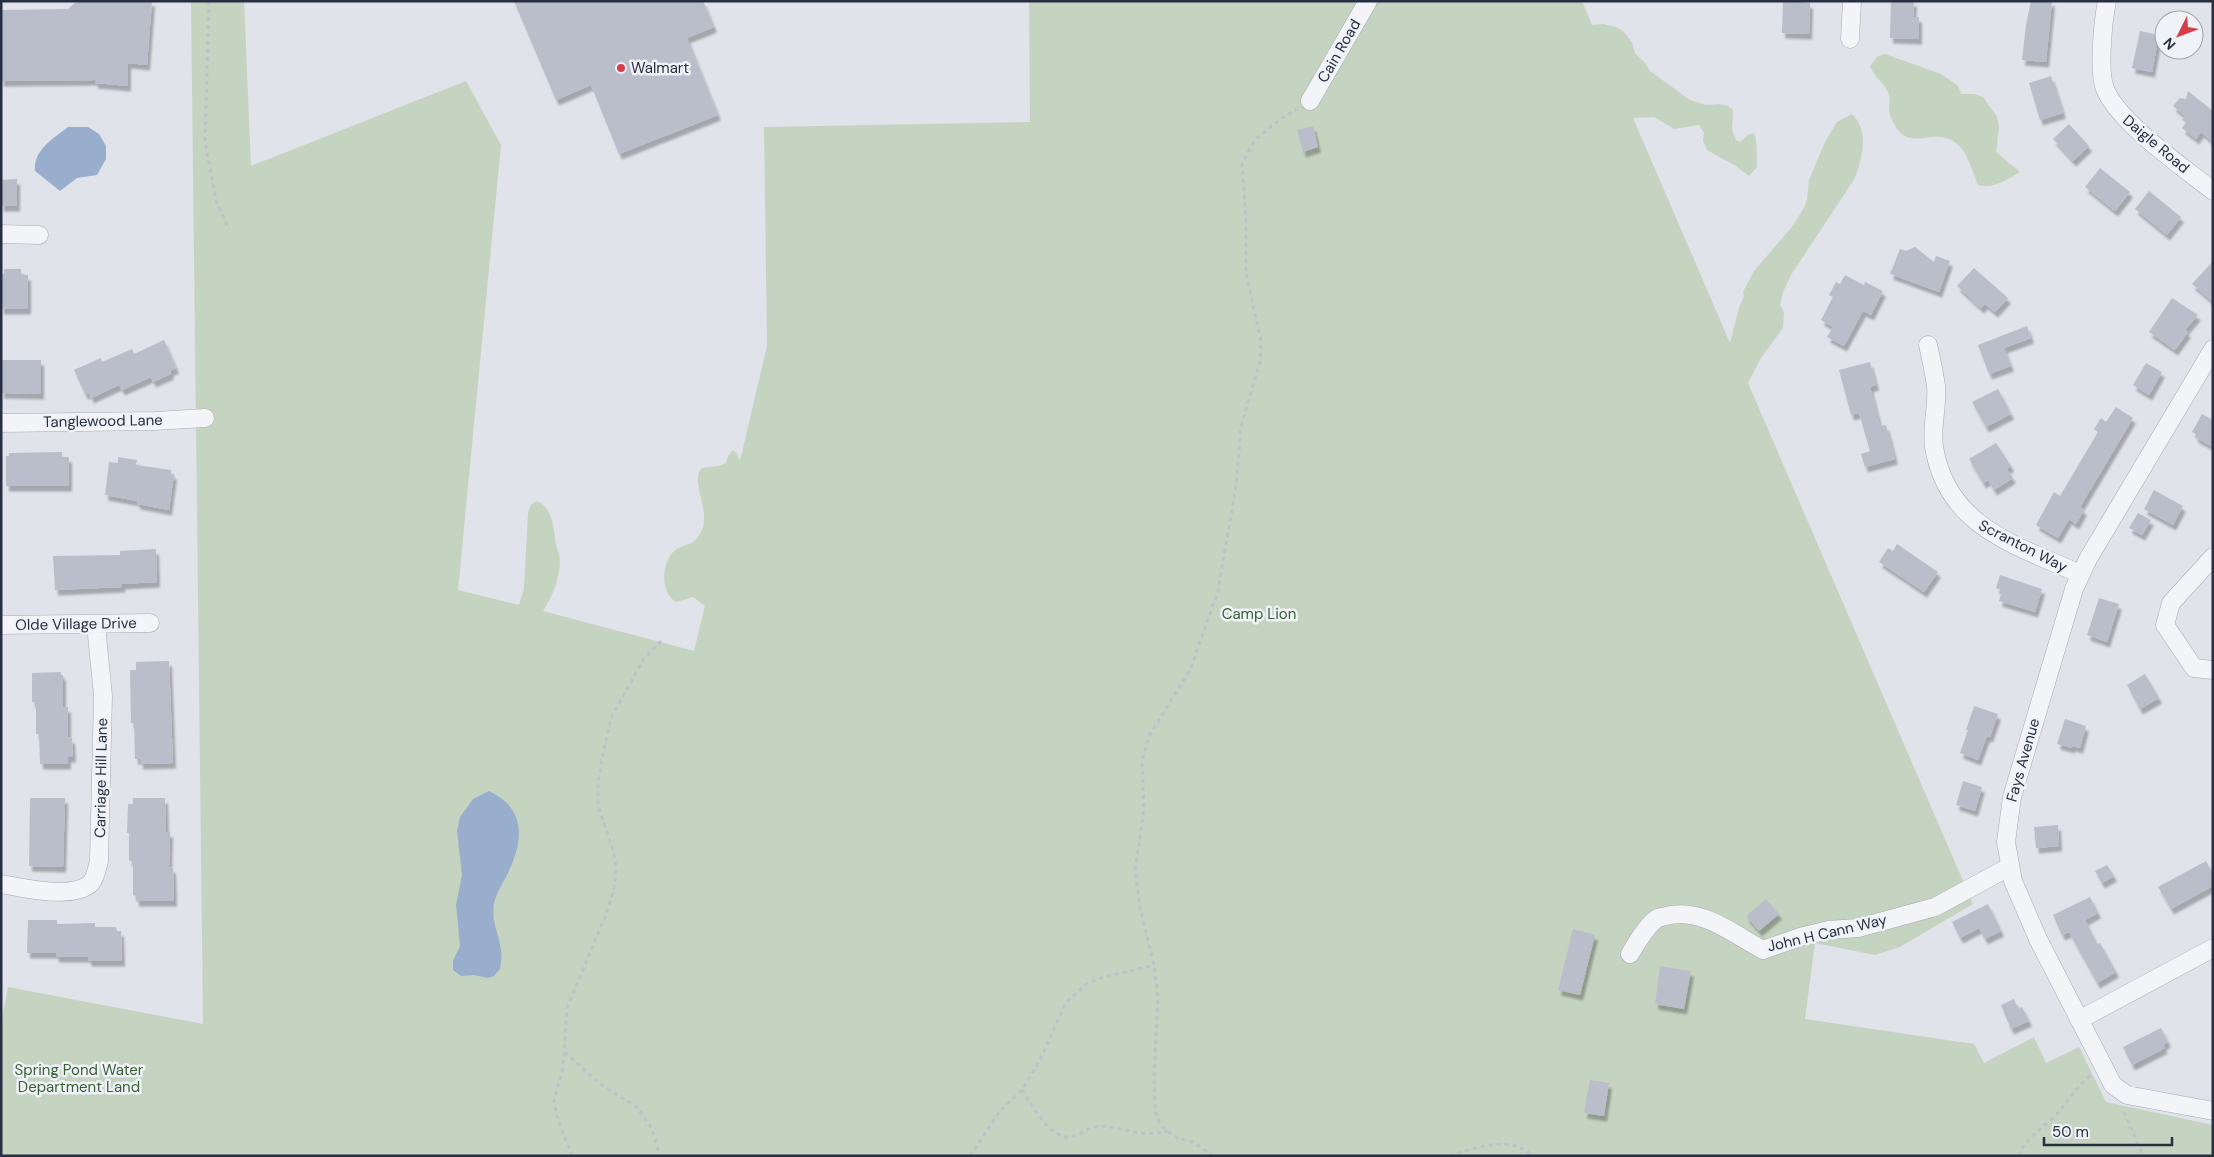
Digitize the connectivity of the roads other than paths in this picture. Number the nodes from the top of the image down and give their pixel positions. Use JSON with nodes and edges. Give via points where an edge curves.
{"nodes":[{"id":1,"x":1368,"y":1,"type":"edge"},
{"id":2,"x":1852,"y":1,"type":"edge"},
{"id":3,"x":2107,"y":1,"type":"edge"},
{"id":4,"x":1850,"y":40,"type":"dead end"},
{"id":5,"x":1310,"y":101,"type":"road end"},
{"id":6,"x":2213,"y":191,"type":"edge"},
{"id":7,"x":1,"y":234,"type":"edge"},
{"id":8,"x":39,"y":235,"type":"dead end"},
{"id":9,"x":1928,"y":345,"type":"dead end"},
{"id":10,"x":2213,"y":350,"type":"edge"},
{"id":11,"x":205,"y":418,"type":"dead end"},
{"id":12,"x":1,"y":423,"type":"edge"},
{"id":13,"x":2213,"y":557,"type":"edge"},
{"id":14,"x":2080,"y":574,"type":"junction"},
{"id":15,"x":150,"y":623,"type":"dead end"},
{"id":16,"x":1,"y":625,"type":"edge"},
{"id":17,"x":96,"y":625,"type":"junction"},
{"id":18,"x":2213,"y":670,"type":"edge"},
{"id":19,"x":2009,"y":867,"type":"junction"},
{"id":20,"x":1,"y":884,"type":"edge"},
{"id":21,"x":2213,"y":948,"type":"edge"},
{"id":22,"x":1630,"y":954,"type":"dead end"},
{"id":23,"x":2079,"y":1020,"type":"junction"},
{"id":24,"x":2213,"y":1111,"type":"edge"}],
"edges":[{"from":1,"to":5,"type":"street","name":"Cain Road"},
{"from":2,"to":4,"type":"street"},
{"from":3,"to":6,"type":"street","name":"Daigle Road","via":[[2102,34],[2104,88],[2122,116]]},
{"from":7,"to":8,"type":"street"},
{"from":9,"to":14,"type":"street","name":"Scranton Way","via":[[1936,386],[1933,444],[1938,469],[1948,490],[1975,522]]},
{"from":10,"to":14,"type":"street","name":"Fays Avenue"},
{"from":11,"to":12,"type":"street","name":"Tanglewood Lane"},
{"from":13,"to":18,"type":"street","via":[[2171,603],[2165,625],[2194,668]]},
{"from":14,"to":19,"type":"street","name":"Fays Avenue","via":[[2012,797],[2006,842]]},
{"from":15,"to":17,"type":"street","name":"Olde Village Drive"},
{"from":16,"to":17,"type":"street","name":"Olde Village Drive"},
{"from":17,"to":20,"type":"street","name":"Carriage Hill Lane","via":[[103,696],[96,875],[90,883],[72,890],[45,892]]},
{"from":19,"to":22,"type":"street","name":"John H Cann Way","via":[[1935,907],[1858,928],[1800,937],[1763,950],[1710,921],[1693,915],[1673,914],[1656,918]]},
{"from":19,"to":23,"type":"street","name":"Fays Avenue","via":[[2038,939]]},
{"from":21,"to":23,"type":"street"},
{"from":23,"to":24,"type":"street","name":"Fays Avenue","via":[[2102,1067],[2121,1092]]}]}
